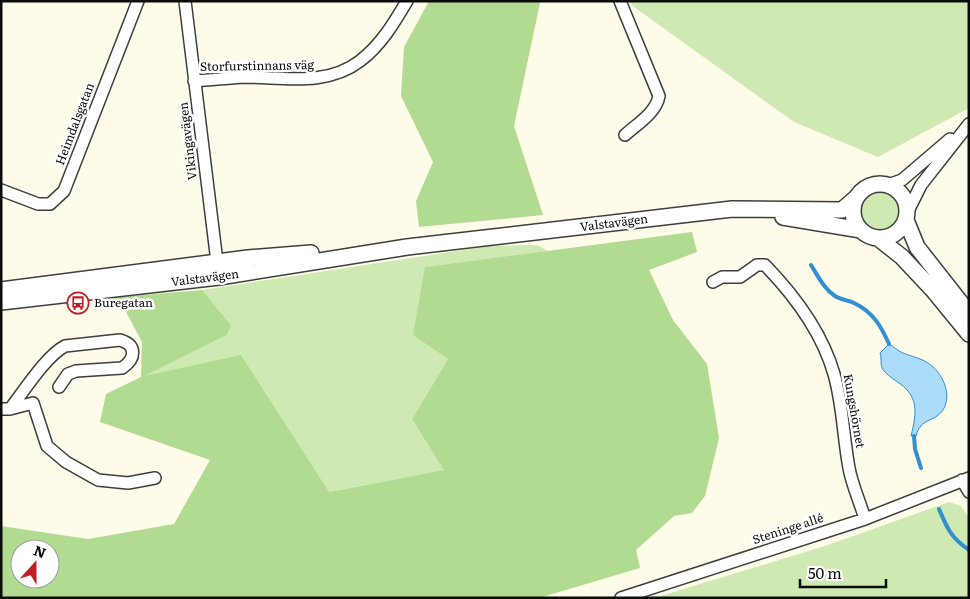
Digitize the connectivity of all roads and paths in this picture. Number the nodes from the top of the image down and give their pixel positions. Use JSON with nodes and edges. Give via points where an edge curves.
{"nodes":[{"id":1,"x":138,"y":1,"type":"edge"},
{"id":2,"x":185,"y":1,"type":"edge"},
{"id":3,"x":407,"y":1,"type":"edge"},
{"id":4,"x":620,"y":1,"type":"edge"},
{"id":5,"x":194,"y":81,"type":"junction"},
{"id":6,"x":969,"y":124,"type":"edge"},
{"id":7,"x":625,"y":135,"type":"dead end"},
{"id":8,"x":888,"y":185,"type":"junction"},
{"id":9,"x":1,"y":190,"type":"edge"},
{"id":10,"x":857,"y":198,"type":"junction"},
{"id":11,"x":732,"y":209,"type":"junction"},
{"id":12,"x":907,"y":215,"type":"junction"},
{"id":13,"x":861,"y":230,"type":"junction"},
{"id":14,"x":878,"y":238,"type":"junction"},
{"id":15,"x":407,"y":247,"type":"junction"},
{"id":16,"x":217,"y":262,"type":"junction"},
{"id":17,"x":219,"y":277,"type":"junction"},
{"id":18,"x":713,"y":282,"type":"dead end"},
{"id":19,"x":1,"y":290,"type":"edge"},
{"id":20,"x":1,"y":302,"type":"edge"},
{"id":21,"x":969,"y":313,"type":"edge"},
{"id":22,"x":969,"y":334,"type":"edge"},
{"id":23,"x":59,"y":387,"type":"dead end"},
{"id":24,"x":6,"y":409,"type":"edge"},
{"id":25,"x":156,"y":478,"type":"dead end"},
{"id":26,"x":966,"y":478,"type":"edge"},
{"id":27,"x":969,"y":492,"type":"edge"},
{"id":28,"x":865,"y":519,"type":"junction"},
{"id":29,"x":621,"y":598,"type":"edge"}],
"edges":[{"from":1,"to":9,"type":"street","name":"Heimdalsgatan","via":[[64,191],[50,204],[38,204]]},
{"from":2,"to":5,"type":"street","name":"Vikingavägen"},
{"from":3,"to":5,"type":"street","name":"Storfurstinnans väg","via":[[375,48],[340,73],[300,80],[245,77]]},
{"from":4,"to":7,"type":"street","via":[[659,96],[654,109]]},
{"from":5,"to":16,"type":"street","name":"Vikingavägen"},
{"from":6,"to":8,"type":"street","via":[[902,180]]},
{"from":6,"to":12,"type":"street","via":[[921,184]]},
{"from":8,"to":10,"type":"street","via":[[869,186]]},
{"from":8,"to":12,"type":"street","via":[[902,195]]},
{"from":10,"to":11,"type":"street","name":"Valstavägen","via":[[842,210]]},
{"from":10,"to":13,"type":"street","via":[[853,214]]},
{"from":11,"to":13,"type":"street","name":"Valstavägen"},
{"from":11,"to":15,"type":"street","name":"Valstavägen"},
{"from":12,"to":14,"type":"street","via":[[896,233]]},
{"from":12,"to":21,"type":"street","via":[[917,247]]},
{"from":13,"to":14,"type":"street"},
{"from":14,"to":22,"type":"street","via":[[902,257]]},
{"from":15,"to":16,"type":"street","name":"Valstavägen"},
{"from":15,"to":17,"type":"street","name":"Valstavägen"},
{"from":16,"to":17,"type":"street","name":"Vikingavägen"},
{"from":16,"to":19,"type":"street","name":"Valstavägen"},
{"from":17,"to":20,"type":"street","name":"Valstavägen"},
{"from":18,"to":28,"type":"street","name":"Kungshörnet","via":[[722,277],[740,277],[757,265],[766,265],[806,314],[834,373],[849,470]]},
{"from":23,"to":24,"type":"street","via":[[68,374],[76,371],[122,368],[132,358],[128,342],[120,340],[65,346],[57,350]]},
{"from":24,"to":25,"type":"street","via":[[33,403],[47,446],[66,462],[98,480],[128,483]]},
{"from":26,"to":27,"type":"street"},
{"from":26,"to":28,"type":"street","name":"Steninge allé"},
{"from":28,"to":29,"type":"street","name":"Steninge allé"}]}
